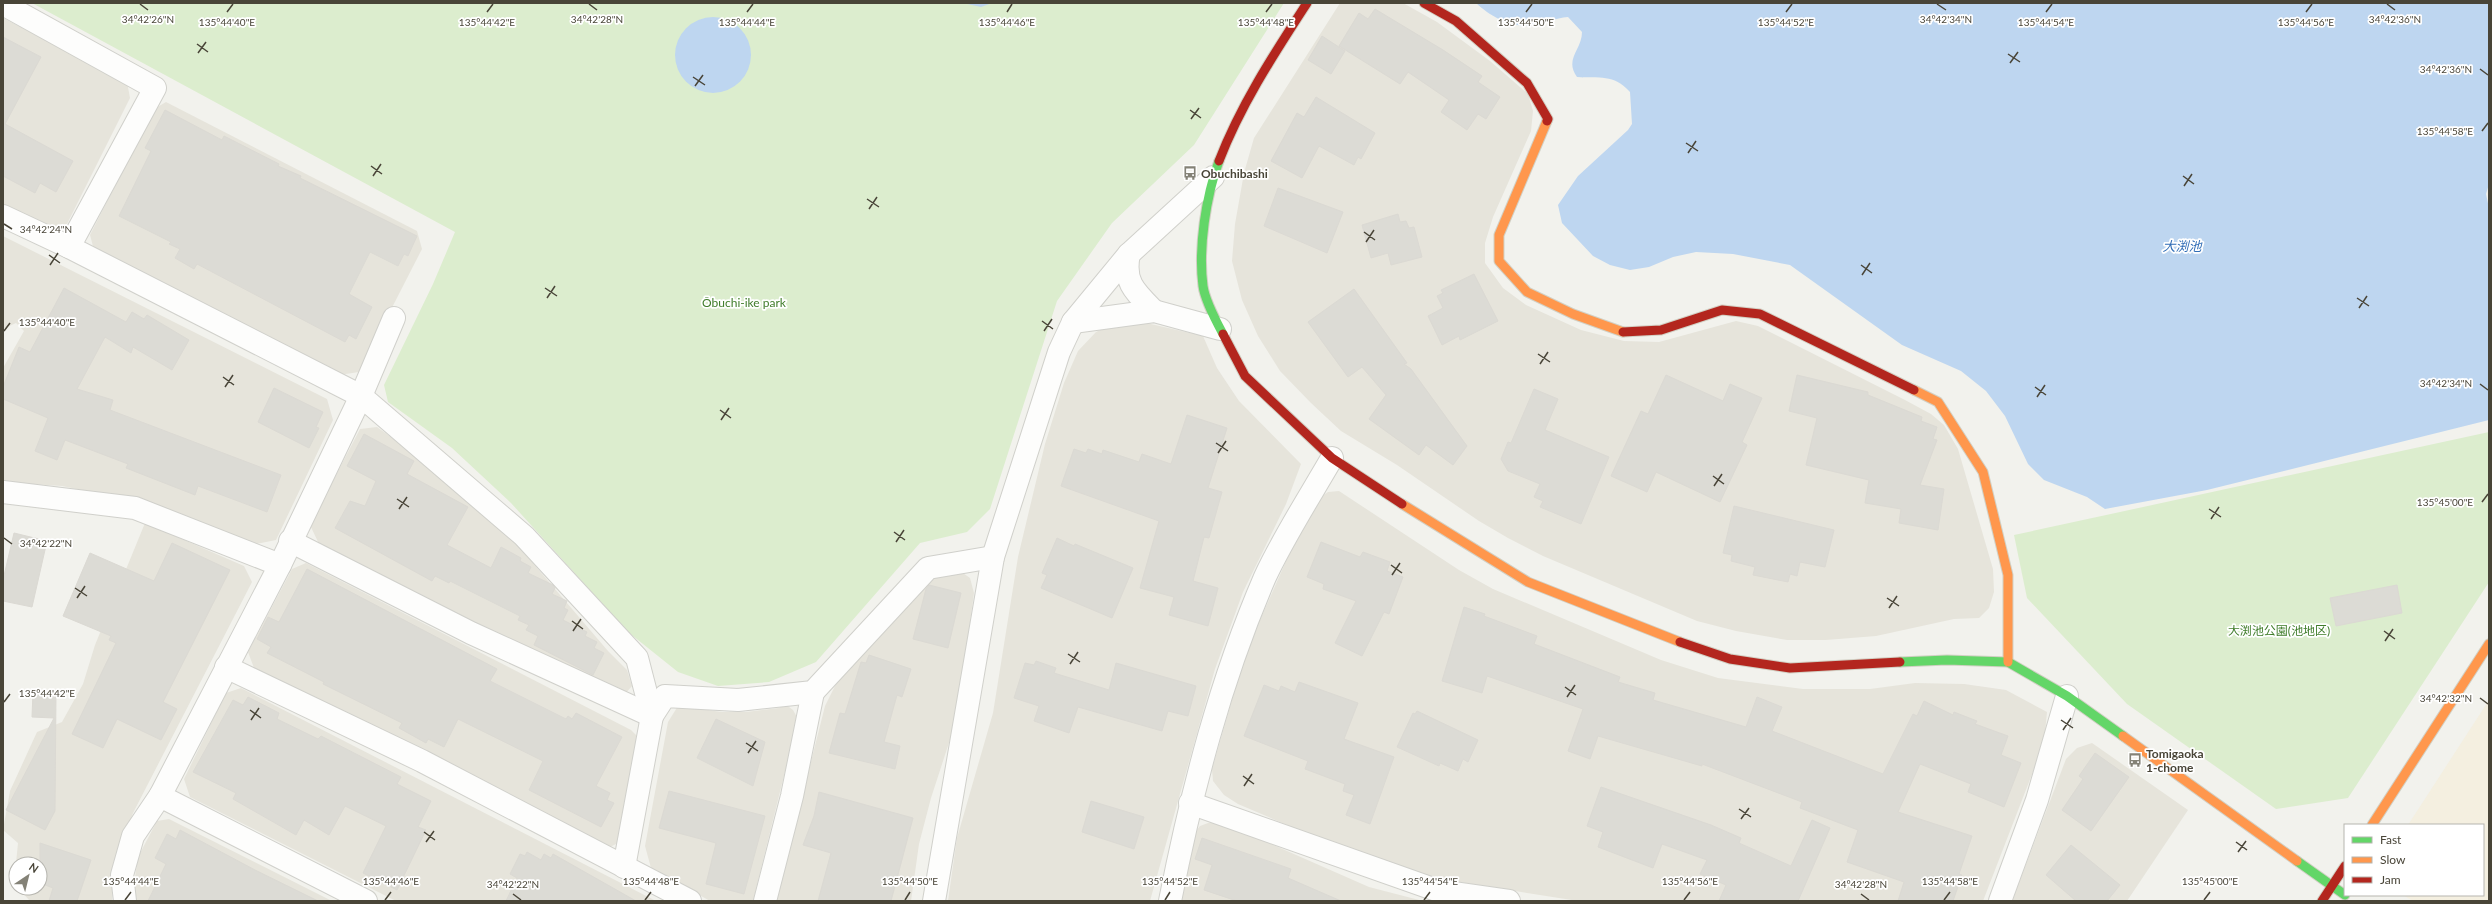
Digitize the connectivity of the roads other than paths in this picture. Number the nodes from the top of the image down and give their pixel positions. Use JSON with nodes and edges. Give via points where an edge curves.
{"nodes":[{"id":1,"x":1306,"y":3,"type":"edge"},
{"id":2,"x":1424,"y":3,"type":"edge"},
{"id":3,"x":3,"y":4,"type":"edge"},
{"id":4,"x":1213,"y":177,"type":"junction"},
{"id":5,"x":3,"y":216,"type":"edge"},
{"id":6,"x":69,"y":247,"type":"junction"},
{"id":7,"x":1129,"y":254,"type":"junction"},
{"id":8,"x":1154,"y":311,"type":"junction"},
{"id":9,"x":394,"y":318,"type":"dead end"},
{"id":10,"x":1073,"y":322,"type":"junction"},
{"id":11,"x":1220,"y":329,"type":"junction"},
{"id":12,"x":361,"y":396,"type":"junction"},
{"id":13,"x":1332,"y":458,"type":"junction"},
{"id":14,"x":3,"y":492,"type":"edge"},
{"id":15,"x":290,"y":541,"type":"junction"},
{"id":16,"x":993,"y":557,"type":"junction"},
{"id":17,"x":280,"y":565,"type":"junction"},
{"id":18,"x":2489,"y":644,"type":"edge"},
{"id":19,"x":2008,"y":662,"type":"junction"},
{"id":20,"x":226,"y":667,"type":"junction"},
{"id":21,"x":813,"y":692,"type":"junction"},
{"id":22,"x":2067,"y":696,"type":"junction"},
{"id":23,"x":652,"y":716,"type":"junction"},
{"id":24,"x":160,"y":796,"type":"junction"},
{"id":25,"x":1190,"y":803,"type":"junction"},
{"id":26,"x":2373,"y":824,"type":"edge"},
{"id":27,"x":624,"y":867,"type":"junction"},
{"id":28,"x":2344,"y":868,"type":"edge"},
{"id":29,"x":2332,"y":886,"type":"junction"},
{"id":30,"x":2344,"y":894,"type":"edge"},
{"id":31,"x":125,"y":901,"type":"edge"},
{"id":32,"x":366,"y":901,"type":"edge"},
{"id":33,"x":690,"y":901,"type":"edge"},
{"id":34,"x":765,"y":901,"type":"edge"},
{"id":35,"x":934,"y":901,"type":"edge"},
{"id":36,"x":1170,"y":901,"type":"edge"},
{"id":37,"x":1509,"y":901,"type":"edge"},
{"id":38,"x":2000,"y":901,"type":"edge"},
{"id":39,"x":2322,"y":901,"type":"edge"}],
"edges":[{"from":1,"to":4,"type":"street","via":[[1263,71],[1232,128]]},
{"from":2,"to":19,"type":"street","via":[[1456,21],[1527,82],[1548,119],[1499,235],[1499,261],[1527,292],[1573,314],[1620,332],[1661,330],[1722,310],[1760,314],[1938,402],[1983,472],[2008,575]]},
{"from":3,"to":6,"type":"street","via":[[156,88]]},
{"from":4,"to":7,"type":"street"},
{"from":4,"to":11,"type":"street","via":[[1201,248],[1203,287]]},
{"from":5,"to":6,"type":"street"},
{"from":6,"to":12,"type":"street"},
{"from":7,"to":8,"type":"street","via":[[1126,269],[1130,284]]},
{"from":7,"to":10,"type":"street"},
{"from":8,"to":10,"type":"street"},
{"from":8,"to":11,"type":"street"},
{"from":9,"to":12,"type":"street"},
{"from":10,"to":16,"type":"street","via":[[1059,352]]},
{"from":11,"to":13,"type":"street","via":[[1245,376]]},
{"from":12,"to":15,"type":"street"},
{"from":12,"to":23,"type":"street","via":[[524,536],[637,658]]},
{"from":13,"to":19,"type":"street","via":[[1435,526],[1528,582],[1661,635],[1730,659],[1790,668],[1948,660]]},
{"from":13,"to":25,"type":"street","via":[[1266,576],[1230,667]]},
{"from":14,"to":17,"type":"street","via":[[135,508]]},
{"from":15,"to":17,"type":"street"},
{"from":15,"to":23,"type":"street","via":[[471,633]]},
{"from":16,"to":21,"type":"street","via":[[928,568]]},
{"from":16,"to":35,"type":"street"},
{"from":17,"to":20,"type":"street"},
{"from":18,"to":26,"type":"street"},
{"from":19,"to":22,"type":"street"},
{"from":20,"to":24,"type":"street"},
{"from":20,"to":27,"type":"street","via":[[422,761]]},
{"from":21,"to":23,"type":"street","via":[[738,700],[665,696]]},
{"from":21,"to":34,"type":"street","via":[[792,796]]},
{"from":22,"to":29,"type":"street"},
{"from":22,"to":38,"type":"street","via":[[2037,800]]},
{"from":23,"to":27,"type":"street"},
{"from":24,"to":31,"type":"street","via":[[133,836],[122,875]]},
{"from":24,"to":32,"type":"street"},
{"from":25,"to":36,"type":"street"},
{"from":25,"to":37,"type":"street","via":[[1439,891]]},
{"from":27,"to":33,"type":"street"},
{"from":28,"to":29,"type":"street"},
{"from":29,"to":30,"type":"street"},
{"from":29,"to":39,"type":"street"}]}
